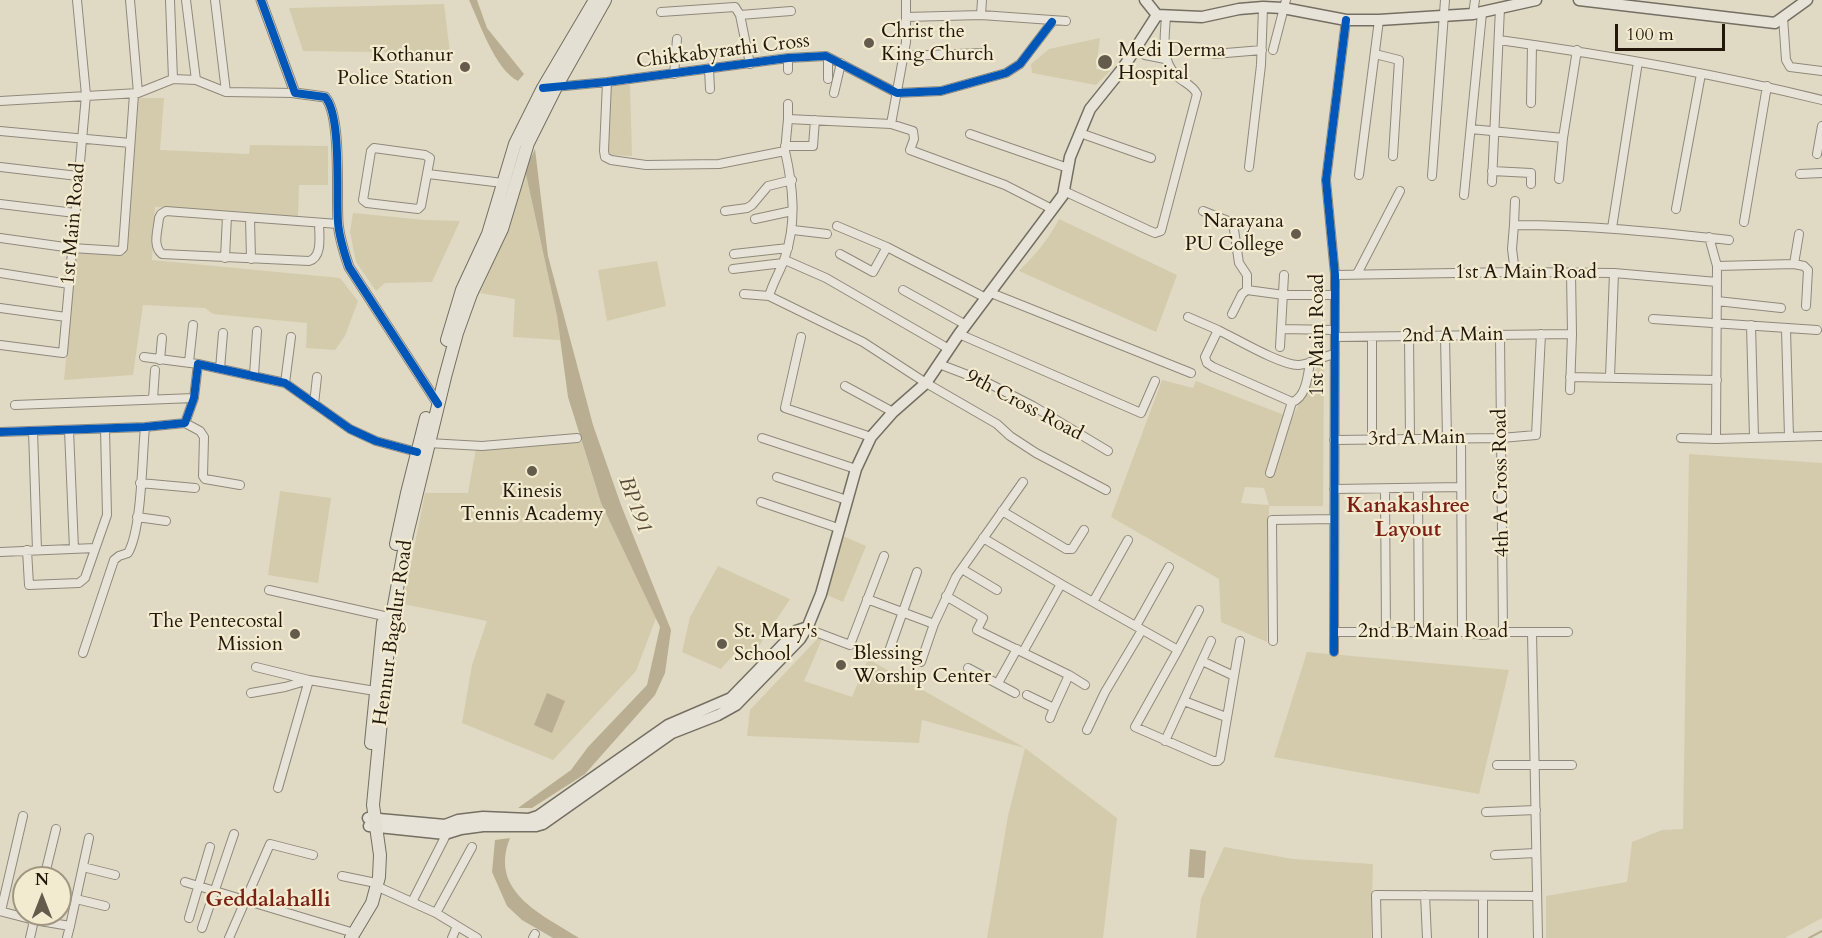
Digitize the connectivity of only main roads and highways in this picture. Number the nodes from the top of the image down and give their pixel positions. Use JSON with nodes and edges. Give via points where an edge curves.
{"nodes":[{"id":1,"x":595,"y":0,"type":"edge"},
{"id":2,"x":605,"y":0,"type":"edge"},
{"id":3,"x":1536,"y":0,"type":"edge"},
{"id":4,"x":1579,"y":0,"type":"edge"},
{"id":5,"x":1807,"y":0,"type":"edge"},
{"id":6,"x":1150,"y":2,"type":"edge"},
{"id":7,"x":1284,"y":4,"type":"edge"},
{"id":8,"x":1161,"y":15,"type":"junction"},
{"id":9,"x":550,"y":88,"type":"junction"},
{"id":10,"x":528,"y":130,"type":"junction"},
{"id":11,"x":435,"y":400,"type":"junction"},
{"id":12,"x":372,"y":822,"type":"junction"},
{"id":13,"x":350,"y":935,"type":"edge"}],
"edges":[{"from":1,"to":9,"type":"main road","name":"Hennur Bagalur Road"},
{"from":2,"to":9,"type":"main road","name":"Hennur Bagalur Road"},
{"from":3,"to":7,"type":"main road","via":[[1478,13],[1379,20],[1346,20]]},
{"from":4,"to":5,"type":"main road","via":[[1775,23]]},
{"from":6,"to":8,"type":"main road"},
{"from":7,"to":8,"type":"main road","via":[[1202,17]]},
{"from":8,"to":12,"type":"main road","via":[[1090,109],[1068,168],[1063,195],[926,383],[871,437],[856,470],[821,594],[808,626],[796,631],[730,698],[668,725],[538,816],[513,823],[483,817],[445,825]]},
{"from":9,"to":10,"type":"main road","name":"Hennur Bagalur Road"},
{"from":9,"to":10,"type":"main road","name":"Hennur Bagalur Road"},
{"from":10,"to":11,"type":"main road","name":"Hennur Bagalur Road","via":[[502,229],[471,294]]},
{"from":10,"to":11,"type":"main road","name":"Hennur Bagalur Road","via":[[510,157],[488,234],[462,290]]},
{"from":11,"to":12,"type":"main road","name":"Hennur Bagalur Road","via":[[390,627]]},
{"from":11,"to":12,"type":"main road","name":"Hennur Bagalur Road","via":[[417,452],[384,616],[366,806]]},
{"from":12,"to":13,"type":"main road","name":"Hennur Bagalur Road","via":[[374,884]]}]}
